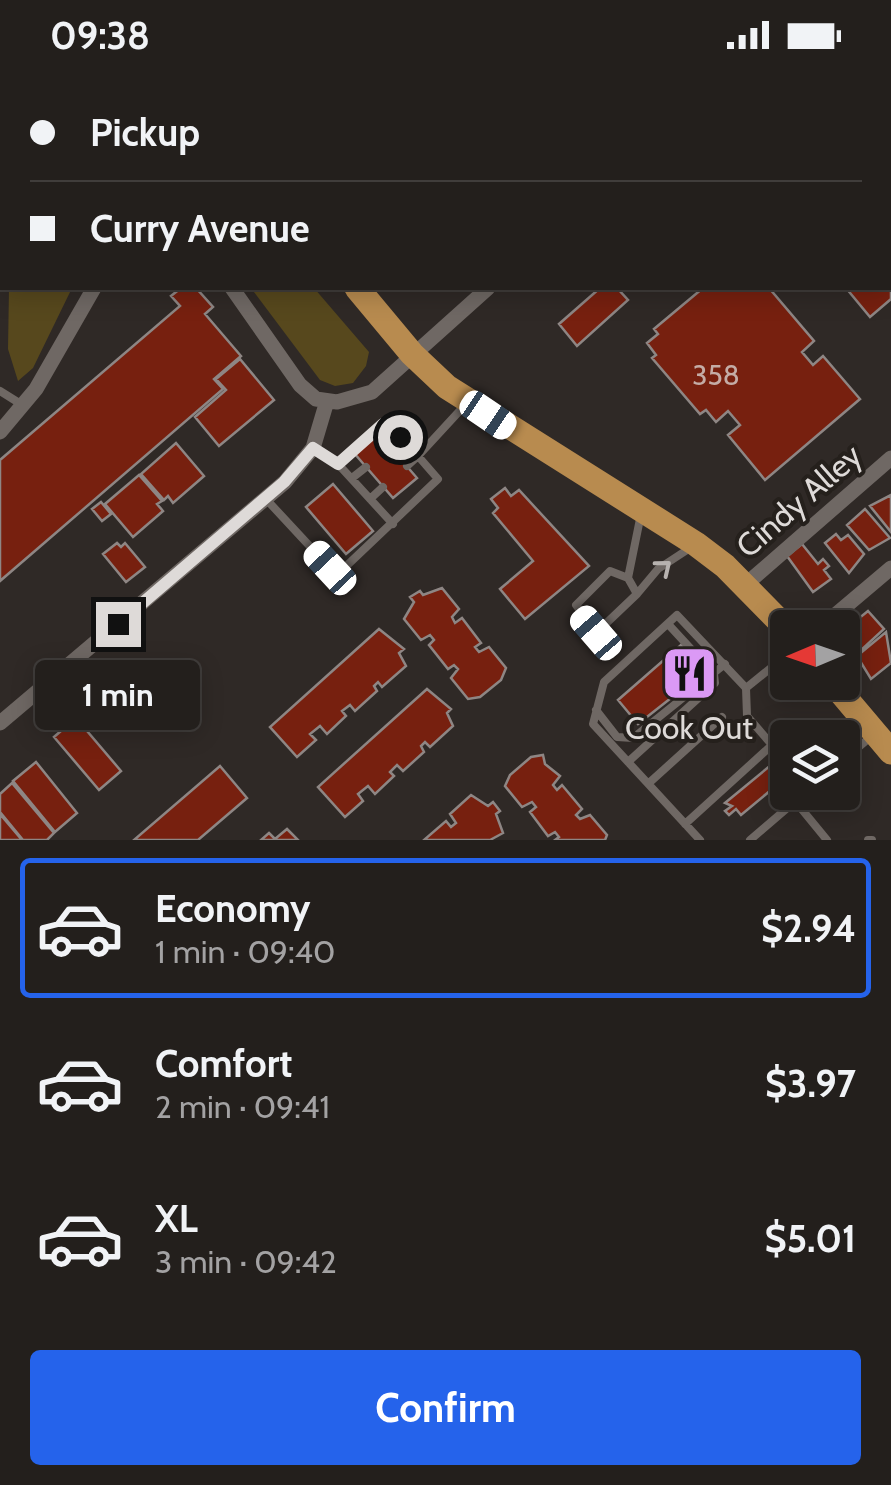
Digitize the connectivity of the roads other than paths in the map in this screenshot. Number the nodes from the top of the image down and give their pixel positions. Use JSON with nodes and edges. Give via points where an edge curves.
{"nodes":[{"id":1,"x":93,"y":290,"type":"edge"},
{"id":2,"x":233,"y":290,"type":"edge"},
{"id":3,"x":359,"y":290,"type":"edge"},
{"id":4,"x":486,"y":290,"type":"edge"},
{"id":5,"x":412,"y":354,"type":"junction"},
{"id":6,"x":0,"y":391,"type":"edge"},
{"id":7,"x":326,"y":401,"type":"junction"},
{"id":8,"x":467,"y":401,"type":"junction"},
{"id":9,"x":24,"y":406,"type":"junction"},
{"id":10,"x":0,"y":432,"type":"edge"},
{"id":11,"x":400,"y":437,"type":"junction"},
{"id":12,"x":390,"y":446,"type":"dead end"},
{"id":13,"x":313,"y":448,"type":"junction"},
{"id":14,"x":418,"y":456,"type":"junction"},
{"id":15,"x":891,"y":458,"type":"edge"},
{"id":16,"x":338,"y":464,"type":"junction"},
{"id":17,"x":407,"y":466,"type":"dead end"},
{"id":18,"x":366,"y":467,"type":"dead end"},
{"id":19,"x":352,"y":478,"type":"junction"},
{"id":20,"x":383,"y":487,"type":"dead end"},
{"id":21,"x":266,"y":498,"type":"junction"},
{"id":22,"x":370,"y":499,"type":"junction"},
{"id":23,"x":642,"y":510,"type":"junction"},
{"id":24,"x":393,"y":524,"type":"junction"},
{"id":25,"x":696,"y":544,"type":"junction"},
{"id":26,"x":891,"y":568,"type":"edge"},
{"id":27,"x":628,"y":578,"type":"junction"},
{"id":28,"x":744,"y":586,"type":"junction"},
{"id":29,"x":637,"y":594,"type":"junction"},
{"id":30,"x":841,"y":610,"type":"edge"},
{"id":31,"x":770,"y":612,"type":"edge"},
{"id":32,"x":668,"y":624,"type":"junction"},
{"id":33,"x":725,"y":664,"type":"junction"},
{"id":34,"x":770,"y":669,"type":"edge"},
{"id":35,"x":714,"y":674,"type":"junction"},
{"id":36,"x":746,"y":688,"type":"junction"},
{"id":37,"x":847,"y":700,"type":"edge"},
{"id":38,"x":596,"y":710,"type":"junction"},
{"id":39,"x":722,"y":717,"type":"dead end"},
{"id":40,"x":0,"y":724,"type":"edge"},
{"id":41,"x":770,"y":743,"type":"edge"},
{"id":42,"x":883,"y":743,"type":"edge"},
{"id":43,"x":770,"y":747,"type":"edge"},
{"id":44,"x":860,"y":753,"type":"edge"},
{"id":45,"x":628,"y":762,"type":"junction"},
{"id":46,"x":649,"y":783,"type":"junction"},
{"id":47,"x":785,"y":810,"type":"edge"},
{"id":48,"x":802,"y":810,"type":"edge"},
{"id":49,"x":685,"y":824,"type":"junction"},
{"id":50,"x":763,"y":829,"type":"junction"},
{"id":51,"x":700,"y":840,"type":"edge"},
{"id":52,"x":750,"y":840,"type":"edge"},
{"id":53,"x":772,"y":840,"type":"edge"},
{"id":54,"x":827,"y":840,"type":"edge"}],
"edges":[{"from":1,"to":9,"type":"street"},
{"from":2,"to":7,"type":"street","via":[[300,385]]},
{"from":3,"to":5,"type":"main road"},
{"from":4,"to":5,"type":"street"},
{"from":5,"to":7,"type":"street","via":[[358,400]]},
{"from":5,"to":8,"type":"main road"},
{"from":6,"to":9,"type":"lane"},
{"from":7,"to":13,"type":"street"},
{"from":8,"to":14,"type":"lane"},
{"from":8,"to":23,"type":"main road"},
{"from":9,"to":10,"type":"street"},
{"from":11,"to":12,"type":"lane"},
{"from":11,"to":14,"type":"lane"},
{"from":11,"to":16,"type":"lane","via":[[383,424]]},
{"from":13,"to":16,"type":"lane"},
{"from":13,"to":21,"type":"street"},
{"from":14,"to":17,"type":"lane"},
{"from":14,"to":24,"type":"lane","via":[[438,479]]},
{"from":15,"to":28,"type":"street","name":"Cindy Alley"},
{"from":16,"to":19,"type":"lane"},
{"from":18,"to":19,"type":"lane"},
{"from":19,"to":22,"type":"lane"},
{"from":20,"to":22,"type":"lane"},
{"from":21,"to":24,"type":"lane","via":[[340,572]]},
{"from":21,"to":40,"type":"street"},
{"from":22,"to":24,"type":"lane"},
{"from":23,"to":25,"type":"main road"},
{"from":23,"to":27,"type":"lane"},
{"from":25,"to":28,"type":"main road"},
{"from":29,"to":25,"type":"lane","one_way":true,"via":[[658,569]]},
{"from":26,"to":30,"type":"street"},
{"from":27,"to":29,"type":"lane"},
{"from":27,"to":29,"type":"lane","via":[[610,571],[576,604],[580,615],[596,633]]},
{"from":28,"to":31,"type":"main road"},
{"from":32,"to":33,"type":"lane","via":[[677,615]]},
{"from":32,"to":35,"type":"lane"},
{"from":32,"to":38,"type":"lane","via":[[604,682]]},
{"from":33,"to":35,"type":"lane"},
{"from":33,"to":36,"type":"lane"},
{"from":34,"to":36,"type":"lane"},
{"from":35,"to":38,"type":"lane","via":[[633,738],[617,737]]},
{"from":35,"to":45,"type":"lane","via":[[715,683]]},
{"from":36,"to":41,"type":"lane","via":[[747,716]]},
{"from":37,"to":42,"type":"main road"},
{"from":38,"to":45,"type":"lane","via":[[593,724]]},
{"from":39,"to":46,"type":"lane"},
{"from":42,"to":44,"type":"lane"},
{"from":43,"to":49,"type":"lane"},
{"from":45,"to":46,"type":"lane"},
{"from":46,"to":49,"type":"lane"},
{"from":47,"to":50,"type":"lane"},
{"from":48,"to":54,"type":"lane"},
{"from":49,"to":51,"type":"lane"},
{"from":50,"to":52,"type":"lane"},
{"from":50,"to":53,"type":"lane"}]}
